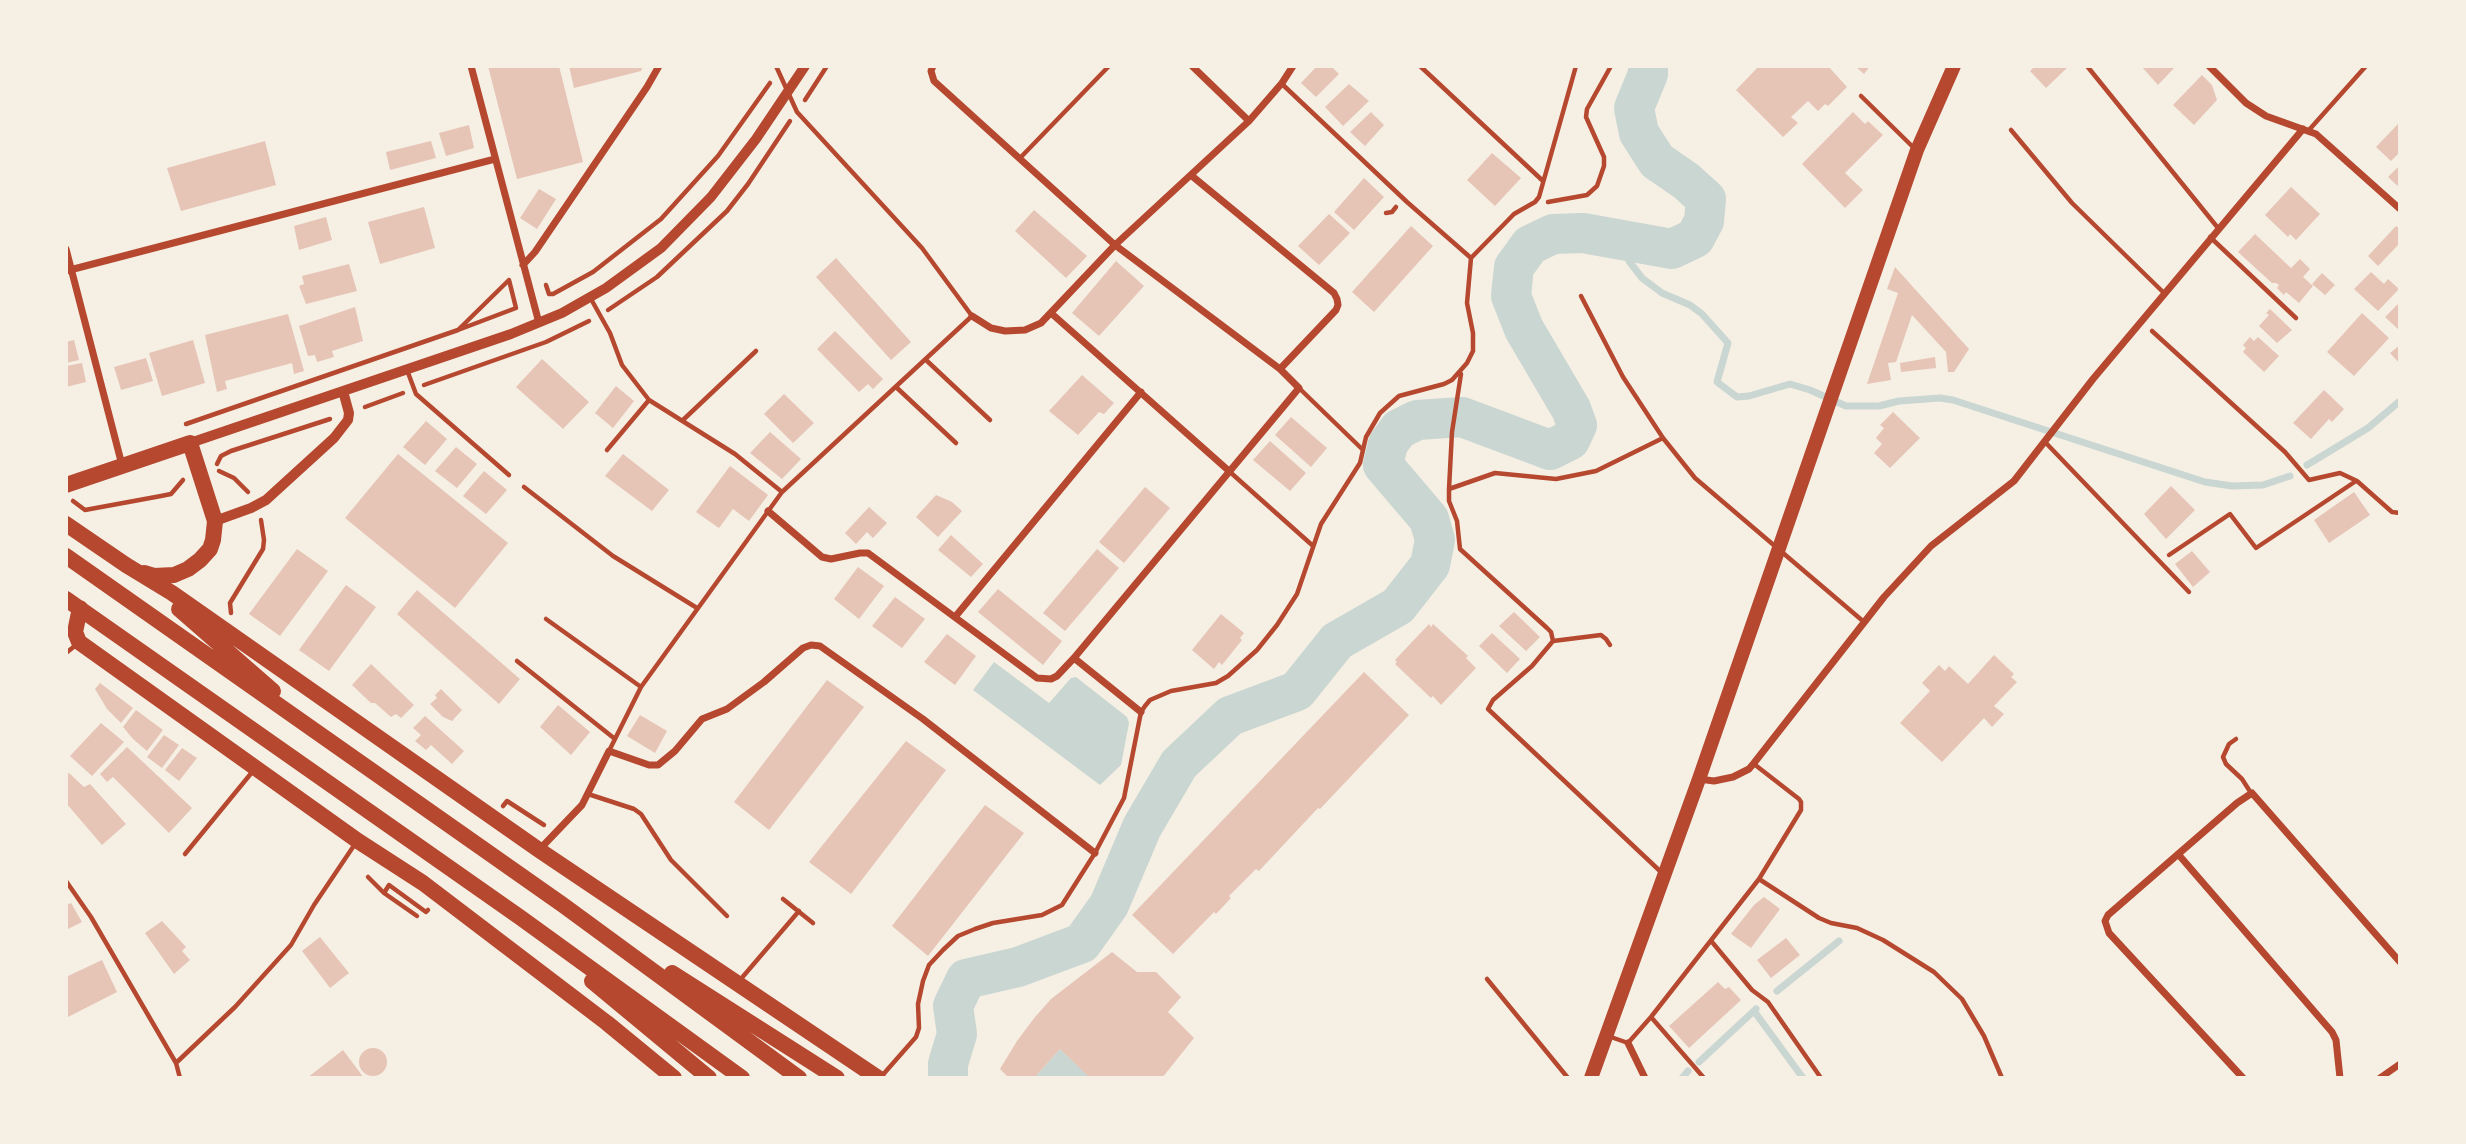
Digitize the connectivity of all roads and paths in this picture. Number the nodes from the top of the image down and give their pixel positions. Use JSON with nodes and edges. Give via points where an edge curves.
{"nodes":[{"id":1,"x":471,"y":66,"type":"edge"},
{"id":2,"x":659,"y":66,"type":"edge"},
{"id":3,"x":805,"y":66,"type":"edge"},
{"id":4,"x":933,"y":66,"type":"edge"},
{"id":5,"x":1109,"y":66,"type":"edge"},
{"id":6,"x":1192,"y":66,"type":"edge"},
{"id":7,"x":1293,"y":66,"type":"edge"},
{"id":8,"x":1420,"y":66,"type":"edge"},
{"id":9,"x":1576,"y":66,"type":"edge"},
{"id":10,"x":1611,"y":66,"type":"edge"},
{"id":11,"x":1954,"y":66,"type":"edge"},
{"id":12,"x":2087,"y":66,"type":"edge"},
{"id":13,"x":2209,"y":66,"type":"edge"},
{"id":14,"x":2367,"y":66,"type":"edge"},
{"id":15,"x":777,"y":68,"type":"edge"},
{"id":16,"x":1282,"y":83,"type":"junction"},
{"id":17,"x":788,"y":92,"type":"junction"},
{"id":18,"x":1861,"y":96,"type":"dead end"},
{"id":19,"x":1249,"y":121,"type":"junction"},
{"id":20,"x":2011,"y":130,"type":"dead end"},
{"id":21,"x":2306,"y":130,"type":"junction"},
{"id":22,"x":1917,"y":150,"type":"junction"},
{"id":23,"x":1021,"y":157,"type":"junction"},
{"id":24,"x":495,"y":159,"type":"junction"},
{"id":25,"x":1192,"y":176,"type":"junction"},
{"id":26,"x":1543,"y":181,"type":"junction"},
{"id":27,"x":1535,"y":202,"type":"junction"},
{"id":28,"x":2399,"y":209,"type":"edge"},
{"id":29,"x":2218,"y":228,"type":"junction"},
{"id":30,"x":2210,"y":237,"type":"junction"},
{"id":31,"x":1115,"y":245,"type":"junction"},
{"id":32,"x":66,"y":249,"type":"edge"},
{"id":33,"x":1471,"y":258,"type":"junction"},
{"id":34,"x":523,"y":265,"type":"junction"},
{"id":35,"x":69,"y":270,"type":"edge"},
{"id":36,"x":543,"y":276,"type":"dead end"},
{"id":37,"x":2164,"y":293,"type":"junction"},
{"id":38,"x":1581,"y":296,"type":"dead end"},
{"id":39,"x":590,"y":298,"type":"junction"},
{"id":40,"x":1051,"y":313,"type":"junction"},
{"id":41,"x":972,"y":316,"type":"junction"},
{"id":42,"x":2296,"y":318,"type":"dead end"},
{"id":43,"x":2140,"y":321,"type":"junction"},
{"id":44,"x":539,"y":323,"type":"junction"},
{"id":45,"x":458,"y":331,"type":"junction"},
{"id":46,"x":756,"y":351,"type":"dead end"},
{"id":47,"x":926,"y":360,"type":"junction"},
{"id":48,"x":1280,"y":369,"type":"junction"},
{"id":49,"x":407,"y":370,"type":"junction"},
{"id":50,"x":1461,"y":371,"type":"junction"},
{"id":51,"x":896,"y":387,"type":"junction"},
{"id":52,"x":1299,"y":388,"type":"junction"},
{"id":53,"x":343,"y":391,"type":"junction"},
{"id":54,"x":1141,"y":392,"type":"junction"},
{"id":55,"x":649,"y":400,"type":"junction"},
{"id":56,"x":335,"y":417,"type":"dead end"},
{"id":57,"x":990,"y":420,"type":"dead end"},
{"id":58,"x":683,"y":421,"type":"junction"},
{"id":59,"x":181,"y":426,"type":"dead end"},
{"id":60,"x":1663,"y":438,"type":"junction"},
{"id":61,"x":2047,"y":440,"type":"junction"},
{"id":62,"x":190,"y":443,"type":"junction"},
{"id":63,"x":956,"y":443,"type":"dead end"},
{"id":64,"x":607,"y":450,"type":"dead end"},
{"id":65,"x":1362,"y":450,"type":"junction"},
{"id":66,"x":122,"y":466,"type":"junction"},
{"id":67,"x":1229,"y":471,"type":"junction"},
{"id":68,"x":509,"y":475,"type":"dead end"},
{"id":69,"x":186,"y":477,"type":"dead end"},
{"id":70,"x":2357,"y":481,"type":"junction"},
{"id":71,"x":66,"y":485,"type":"edge"},
{"id":72,"x":524,"y":487,"type":"dead end"},
{"id":73,"x":1449,"y":489,"type":"junction"},
{"id":74,"x":782,"y":492,"type":"junction"},
{"id":75,"x":251,"y":495,"type":"dead end"},
{"id":76,"x":85,"y":510,"type":"dead end"},
{"id":77,"x":768,"y":511,"type":"junction"},
{"id":78,"x":2399,"y":513,"type":"edge"},
{"id":79,"x":215,"y":521,"type":"junction"},
{"id":80,"x":66,"y":524,"type":"edge"},
{"id":81,"x":1312,"y":545,"type":"junction"},
{"id":82,"x":1777,"y":548,"type":"junction"},
{"id":83,"x":66,"y":556,"type":"edge"},
{"id":84,"x":2159,"y":561,"type":"junction"},
{"id":85,"x":126,"y":565,"type":"junction"},
{"id":86,"x":2189,"y":592,"type":"dead end"},
{"id":87,"x":73,"y":604,"type":"edge"},
{"id":88,"x":697,"y":608,"type":"junction"},
{"id":89,"x":955,"y":617,"type":"junction"},
{"id":90,"x":546,"y":619,"type":"dead end"},
{"id":91,"x":1865,"y":622,"type":"junction"},
{"id":92,"x":1553,"y":641,"type":"junction"},
{"id":93,"x":79,"y":642,"type":"junction"},
{"id":94,"x":1610,"y":645,"type":"dead end"},
{"id":95,"x":66,"y":653,"type":"edge"},
{"id":96,"x":1074,"y":658,"type":"junction"},
{"id":97,"x":517,"y":661,"type":"dead end"},
{"id":98,"x":641,"y":687,"type":"junction"},
{"id":99,"x":1141,"y":712,"type":"junction"},
{"id":100,"x":615,"y":739,"type":"junction"},
{"id":101,"x":2236,"y":739,"type":"dead end"},
{"id":102,"x":609,"y":751,"type":"junction"},
{"id":103,"x":1754,"y":763,"type":"junction"},
{"id":104,"x":255,"y":768,"type":"junction"},
{"id":105,"x":1699,"y":779,"type":"junction"},
{"id":106,"x":385,"y":780,"type":"junction"},
{"id":107,"x":2252,"y":793,"type":"junction"},
{"id":108,"x":588,"y":794,"type":"junction"},
{"id":109,"x":507,"y":801,"type":"dead end"},
{"id":110,"x":552,"y":817,"type":"dead end"},
{"id":111,"x":358,"y":841,"type":"junction"},
{"id":112,"x":539,"y":850,"type":"junction"},
{"id":113,"x":1095,"y":853,"type":"junction"},
{"id":114,"x":2178,"y":853,"type":"junction"},
{"id":115,"x":185,"y":854,"type":"dead end"},
{"id":116,"x":1664,"y":875,"type":"junction"},
{"id":117,"x":368,"y":877,"type":"dead end"},
{"id":118,"x":1759,"y":879,"type":"junction"},
{"id":119,"x":66,"y":881,"type":"edge"},
{"id":120,"x":384,"y":893,"type":"junction"},
{"id":121,"x":783,"y":899,"type":"dead end"},
{"id":122,"x":564,"y":905,"type":"junction"},
{"id":123,"x":799,"y":911,"type":"junction"},
{"id":124,"x":426,"y":912,"type":"dead end"},
{"id":125,"x":417,"y":916,"type":"dead end"},
{"id":126,"x":727,"y":916,"type":"dead end"},
{"id":127,"x":520,"y":918,"type":"junction"},
{"id":128,"x":813,"y":923,"type":"dead end"},
{"id":129,"x":1712,"y":942,"type":"junction"},
{"id":130,"x":2399,"y":962,"type":"edge"},
{"id":131,"x":1487,"y":979,"type":"dead end"},
{"id":132,"x":737,"y":984,"type":"junction"},
{"id":133,"x":1651,"y":1017,"type":"junction"},
{"id":134,"x":1607,"y":1036,"type":"junction"},
{"id":135,"x":1628,"y":1042,"type":"junction"},
{"id":136,"x":176,"y":1063,"type":"junction"},
{"id":137,"x":2399,"y":1064,"type":"edge"},
{"id":138,"x":180,"y":1077,"type":"edge"},
{"id":139,"x":674,"y":1077,"type":"edge"},
{"id":140,"x":709,"y":1077,"type":"edge"},
{"id":141,"x":742,"y":1077,"type":"edge"},
{"id":142,"x":799,"y":1077,"type":"edge"},
{"id":143,"x":837,"y":1077,"type":"edge"},
{"id":144,"x":879,"y":1077,"type":"edge"},
{"id":145,"x":1568,"y":1077,"type":"edge"},
{"id":146,"x":1591,"y":1077,"type":"edge"},
{"id":147,"x":1646,"y":1077,"type":"edge"},
{"id":148,"x":1704,"y":1077,"type":"edge"},
{"id":149,"x":1821,"y":1077,"type":"edge"},
{"id":150,"x":2002,"y":1077,"type":"edge"},
{"id":151,"x":2243,"y":1077,"type":"edge"},
{"id":152,"x":2340,"y":1077,"type":"edge"},
{"id":153,"x":2380,"y":1077,"type":"edge"}],
"edges":[{"from":1,"to":24,"type":"street"},
{"from":2,"to":34,"type":"street"},
{"from":3,"to":17,"type":"street"},
{"from":4,"to":23,"type":"street","via":[[934,81]]},
{"from":5,"to":23,"type":"lane"},
{"from":6,"to":19,"type":"street"},
{"from":7,"to":16,"type":"street"},
{"from":8,"to":26,"type":"lane"},
{"from":9,"to":26,"type":"lane"},
{"from":10,"to":27,"type":"path","via":[[1586,117],[1604,157],[1597,186],[1587,195]]},
{"from":11,"to":22,"type":"main road"},
{"from":12,"to":29,"type":"lane"},
{"from":13,"to":21,"type":"street","via":[[2266,116]]},
{"from":14,"to":21,"type":"lane"},
{"from":15,"to":17,"type":"lane"},
{"from":15,"to":36,"type":"path","via":[[718,156],[661,219],[593,272],[554,294],[549,294]]},
{"from":16,"to":19,"type":"street"},
{"from":16,"to":33,"type":"lane"},
{"from":17,"to":39,"type":"street","via":[[734,169],[686,224],[643,263]]},
{"from":17,"to":41,"type":"lane","via":[[797,112],[922,248]]},
{"from":18,"to":22,"type":"lane"},
{"from":19,"to":25,"type":"street"},
{"from":20,"to":37,"type":"lane","via":[[2072,203]]},
{"from":21,"to":28,"type":"street","via":[[2325,140]]},
{"from":21,"to":29,"type":"street"},
{"from":22,"to":82,"type":"main road"},
{"from":23,"to":31,"type":"street"},
{"from":24,"to":34,"type":"street"},
{"from":24,"to":35,"type":"street"},
{"from":25,"to":31,"type":"street"},
{"from":25,"to":48,"type":"street","via":[[1337,299],[1336,310]]},
{"from":26,"to":27,"type":"lane"},
{"from":27,"to":33,"type":"lane","via":[[1514,214]]},
{"from":29,"to":30,"type":"street"},
{"from":30,"to":37,"type":"street"},
{"from":30,"to":42,"type":"lane"},
{"from":31,"to":40,"type":"street"},
{"from":31,"to":48,"type":"street"},
{"from":32,"to":35,"type":"street"},
{"from":33,"to":50,"type":"lane","via":[[1467,303],[1473,351]]},
{"from":34,"to":44,"type":"street"},
{"from":35,"to":66,"type":"street"},
{"from":37,"to":43,"type":"street"},
{"from":38,"to":60,"type":"lane","via":[[1623,377]]},
{"from":39,"to":44,"type":"street"},
{"from":39,"to":55,"type":"lane","via":[[622,365]]},
{"from":40,"to":41,"type":"street","via":[[1033,327],[1012,332],[991,328]]},
{"from":40,"to":54,"type":"street"},
{"from":41,"to":47,"type":"lane"},
{"from":43,"to":61,"type":"street"},
{"from":43,"to":70,"type":"path","via":[[2285,452],[2309,480],[2340,473]]},
{"from":44,"to":49,"type":"street"},
{"from":45,"to":45,"type":"path","via":[[516,308],[509,280],[470,317]]},
{"from":45,"to":59,"type":"path"},
{"from":46,"to":58,"type":"lane"},
{"from":47,"to":51,"type":"lane"},
{"from":47,"to":57,"type":"lane"},
{"from":48,"to":52,"type":"street"},
{"from":49,"to":53,"type":"street"},
{"from":49,"to":68,"type":"lane","via":[[416,394]]},
{"from":50,"to":65,"type":"lane","via":[[1444,384],[1399,396],[1390,403],[1373,424]]},
{"from":50,"to":73,"type":"lane"},
{"from":51,"to":63,"type":"lane"},
{"from":51,"to":74,"type":"lane"},
{"from":52,"to":65,"type":"lane"},
{"from":52,"to":67,"type":"street"},
{"from":53,"to":62,"type":"street"},
{"from":53,"to":79,"type":"street","via":[[349,413],[345,427],[266,500]]},
{"from":54,"to":67,"type":"street"},
{"from":54,"to":89,"type":"street"},
{"from":55,"to":58,"type":"lane"},
{"from":55,"to":64,"type":"lane"},
{"from":56,"to":75,"type":"path","via":[[220,456],[216,468]]},
{"from":58,"to":74,"type":"lane"},
{"from":60,"to":73,"type":"lane","via":[[1596,471],[1556,479],[1495,473]]},
{"from":60,"to":82,"type":"lane","via":[[1695,478]]},
{"from":61,"to":84,"type":"lane"},
{"from":61,"to":91,"type":"street","via":[[2014,481],[1931,546]]},
{"from":62,"to":66,"type":"highway"},
{"from":62,"to":79,"type":"highway"},
{"from":65,"to":81,"type":"lane","via":[[1360,463]]},
{"from":66,"to":71,"type":"highway"},
{"from":67,"to":81,"type":"lane"},
{"from":67,"to":96,"type":"street"},
{"from":69,"to":76,"type":"path","via":[[171,494]]},
{"from":70,"to":78,"type":"path"},
{"from":70,"to":84,"type":"path","via":[[2256,548],[2230,514]]},
{"from":72,"to":88,"type":"lane","via":[[612,556]]},
{"from":73,"to":92,"type":"lane","via":[[1463,554],[1547,628]]},
{"from":74,"to":77,"type":"lane"},
{"from":77,"to":88,"type":"lane"},
{"from":77,"to":89,"type":"street","via":[[822,557],[868,553]]},
{"from":79,"to":85,"type":"highway","via":[[210,549],[188,569],[154,576]]},
{"from":80,"to":85,"type":"highway"},
{"from":81,"to":99,"type":"lane","via":[[1297,594],[1258,650],[1216,683],[1171,691],[1150,700]]},
{"from":82,"to":91,"type":"lane"},
{"from":82,"to":105,"type":"main road"},
{"from":83,"to":106,"type":"highway"},
{"from":84,"to":86,"type":"lane"},
{"from":85,"to":106,"type":"highway"},
{"from":85,"to":112,"type":"highway"},
{"from":87,"to":93,"type":"highway"},
{"from":87,"to":127,"type":"highway"},
{"from":88,"to":98,"type":"lane"},
{"from":89,"to":96,"type":"street","via":[[1037,678],[1056,676]]},
{"from":90,"to":98,"type":"lane"},
{"from":91,"to":103,"type":"street"},
{"from":92,"to":94,"type":"lane","via":[[1601,635]]},
{"from":92,"to":116,"type":"lane","via":[[1488,709]]},
{"from":93,"to":95,"type":"lane"},
{"from":93,"to":104,"type":"highway"},
{"from":96,"to":99,"type":"street"},
{"from":97,"to":100,"type":"lane"},
{"from":98,"to":100,"type":"lane"},
{"from":99,"to":113,"type":"lane","via":[[1124,798]]},
{"from":100,"to":102,"type":"lane"},
{"from":101,"to":107,"type":"lane","via":[[2223,758]]},
{"from":102,"to":108,"type":"street"},
{"from":102,"to":113,"type":"street","via":[[658,765],[702,719],[727,709],[803,648],[820,646],[923,719]]},
{"from":103,"to":105,"type":"street","via":[[1733,777]]},
{"from":103,"to":118,"type":"lane","via":[[1802,806]]},
{"from":104,"to":111,"type":"highway"},
{"from":104,"to":115,"type":"lane"},
{"from":105,"to":116,"type":"main road"},
{"from":106,"to":122,"type":"highway"},
{"from":107,"to":114,"type":"street"},
{"from":107,"to":130,"type":"street"},
{"from":108,"to":112,"type":"street"},
{"from":108,"to":126,"type":"lane","via":[[641,814],[671,860]]},
{"from":109,"to":110,"type":"path","via":[[544,825]]},
{"from":111,"to":136,"type":"lane","via":[[291,945]]},
{"from":111,"to":139,"type":"highway","via":[[423,883]]},
{"from":112,"to":132,"type":"highway"},
{"from":113,"to":144,"type":"lane","via":[[1062,905],[1042,915],[975,929],[943,950],[929,965],[923,981],[916,1037]]},
{"from":114,"to":151,"type":"street","via":[[2108,915],[2106,928]]},
{"from":114,"to":152,"type":"street","via":[[2332,1032]]},
{"from":116,"to":134,"type":"main road"},
{"from":117,"to":120,"type":"path"},
{"from":118,"to":129,"type":"lane"},
{"from":118,"to":150,"type":"lane","via":[[1819,918],[1883,940],[1934,972],[1962,999]]},
{"from":119,"to":136,"type":"lane"},
{"from":120,"to":124,"type":"path","via":[[389,885]]},
{"from":120,"to":125,"type":"path"},
{"from":121,"to":123,"type":"lane"},
{"from":122,"to":142,"type":"highway"},
{"from":122,"to":143,"type":"highway"},
{"from":123,"to":128,"type":"lane"},
{"from":123,"to":132,"type":"lane"},
{"from":127,"to":140,"type":"highway"},
{"from":127,"to":141,"type":"highway"},
{"from":129,"to":133,"type":"lane"},
{"from":129,"to":149,"type":"lane","via":[[1752,990],[1769,1002]]},
{"from":131,"to":145,"type":"lane"},
{"from":132,"to":144,"type":"highway"},
{"from":133,"to":135,"type":"lane"},
{"from":133,"to":148,"type":"lane"},
{"from":134,"to":135,"type":"lane"},
{"from":134,"to":146,"type":"main road"},
{"from":135,"to":147,"type":"street"},
{"from":136,"to":138,"type":"lane"},
{"from":137,"to":153,"type":"street"}]}
